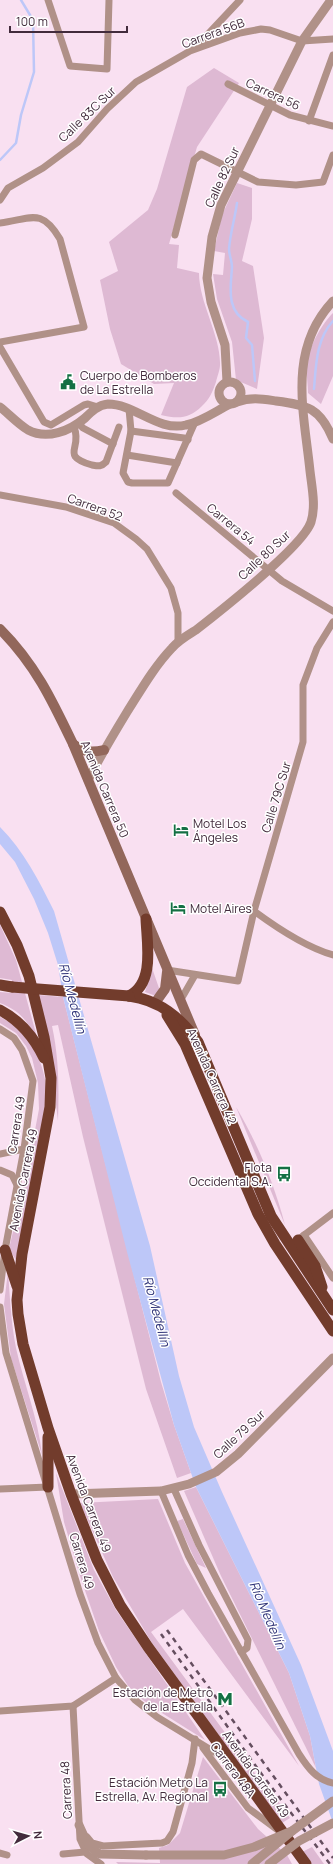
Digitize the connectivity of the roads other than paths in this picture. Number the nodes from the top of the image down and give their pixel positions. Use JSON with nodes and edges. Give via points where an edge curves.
{"nodes":[{"id":1,"x":48,"y":0,"type":"edge"},
{"id":2,"x":109,"y":0,"type":"edge"},
{"id":3,"x":240,"y":0,"type":"edge"},
{"id":4,"x":331,"y":0,"type":"edge"},
{"id":5,"x":333,"y":39,"type":"edge"},
{"id":6,"x":302,"y":41,"type":"junction"},
{"id":7,"x":190,"y":52,"type":"junction"},
{"id":8,"x":333,"y":54,"type":"edge"},
{"id":9,"x":152,"y":73,"type":"joint"},
{"id":10,"x":228,"y":84,"type":"dead end"},
{"id":11,"x":270,"y":106,"type":"junction"},
{"id":12,"x":308,"y":121,"type":"junction"},
{"id":13,"x":333,"y":126,"type":"edge"},
{"id":14,"x":333,"y":155,"type":"edge"},
{"id":15,"x":238,"y":172,"type":"junction"},
{"id":16,"x":0,"y":200,"type":"edge"},
{"id":17,"x":0,"y":223,"type":"edge"},
{"id":18,"x":175,"y":235,"type":"dead end"},
{"id":19,"x":333,"y":301,"type":"edge"},
{"id":20,"x":0,"y":342,"type":"edge"},
{"id":21,"x":0,"y":346,"type":"edge"},
{"id":22,"x":227,"y":382,"type":"junction"},
{"id":23,"x":239,"y":386,"type":"junction"},
{"id":24,"x":219,"y":393,"type":"junction"},
{"id":25,"x":255,"y":398,"type":"junction"},
{"id":26,"x":233,"y":403,"type":"junction"},
{"id":27,"x":303,"y":404,"type":"junction"},
{"id":28,"x":98,"y":406,"type":"junction"},
{"id":29,"x":0,"y":407,"type":"edge"},
{"id":30,"x":129,"y":409,"type":"junction"},
{"id":31,"x":208,"y":414,"type":"junction"},
{"id":32,"x":195,"y":422,"type":"junction"},
{"id":33,"x":76,"y":425,"type":"junction"},
{"id":34,"x":119,"y":427,"type":"dead end"},
{"id":35,"x":331,"y":430,"type":"edge"},
{"id":36,"x":131,"y":431,"type":"junction"},
{"id":37,"x":188,"y":440,"type":"junction"},
{"id":38,"x":333,"y":440,"type":"edge"},
{"id":39,"x":113,"y":444,"type":"junction"},
{"id":40,"x":127,"y":455,"type":"junction"},
{"id":41,"x":177,"y":463,"type":"junction"},
{"id":42,"x":176,"y":493,"type":"dead end"},
{"id":43,"x":0,"y":496,"type":"edge"},
{"id":44,"x":269,"y":569,"type":"junction"},
{"id":45,"x":333,"y":611,"type":"edge"},
{"id":46,"x":333,"y":622,"type":"edge"},
{"id":47,"x":0,"y":629,"type":"edge"},
{"id":48,"x":178,"y":642,"type":"junction"},
{"id":49,"x":73,"y":744,"type":"junction"},
{"id":50,"x":104,"y":750,"type":"junction"},
{"id":51,"x":88,"y":780,"type":"junction"},
{"id":52,"x":254,"y":911,"type":"junction"},
{"id":53,"x":0,"y":912,"type":"edge"},
{"id":54,"x":146,"y":919,"type":"junction"},
{"id":55,"x":333,"y":955,"type":"edge"},
{"id":56,"x":167,"y":970,"type":"junction"},
{"id":57,"x":195,"y":975,"type":"junction"},
{"id":58,"x":0,"y":985,"type":"edge"},
{"id":59,"x":129,"y":996,"type":"junction"},
{"id":60,"x":180,"y":1001,"type":"junction"},
{"id":61,"x":155,"y":1003,"type":"junction"},
{"id":62,"x":0,"y":1010,"type":"edge"},
{"id":63,"x":0,"y":1029,"type":"edge"},
{"id":64,"x":198,"y":1042,"type":"junction"},
{"id":65,"x":52,"y":1094,"type":"junction"},
{"id":66,"x":24,"y":1149,"type":"junction"},
{"id":67,"x":0,"y":1154,"type":"edge"},
{"id":68,"x":0,"y":1170,"type":"edge"},
{"id":69,"x":18,"y":1185,"type":"junction"},
{"id":70,"x":333,"y":1213,"type":"edge"},
{"id":71,"x":297,"y":1240,"type":"junction"},
{"id":72,"x":4,"y":1250,"type":"junction"},
{"id":73,"x":299,"y":1259,"type":"junction"},
{"id":74,"x":333,"y":1278,"type":"edge"},
{"id":75,"x":18,"y":1287,"type":"junction"},
{"id":76,"x":0,"y":1290,"type":"edge"},
{"id":77,"x":312,"y":1300,"type":"junction"},
{"id":78,"x":330,"y":1305,"type":"edge"},
{"id":79,"x":0,"y":1307,"type":"edge"},
{"id":80,"x":333,"y":1331,"type":"edge"},
{"id":81,"x":3,"y":1353,"type":"edge"},
{"id":82,"x":333,"y":1358,"type":"edge"},
{"id":83,"x":48,"y":1428,"type":"junction"},
{"id":84,"x":48,"y":1487,"type":"junction"},
{"id":85,"x":0,"y":1489,"type":"edge"},
{"id":86,"x":174,"y":1489,"type":"junction"},
{"id":87,"x":161,"y":1491,"type":"junction"},
{"id":88,"x":71,"y":1494,"type":"junction"},
{"id":89,"x":185,"y":1514,"type":"junction"},
{"id":90,"x":173,"y":1519,"type":"junction"},
{"id":91,"x":241,"y":1652,"type":"junction"},
{"id":92,"x":116,"y":1678,"type":"junction"},
{"id":93,"x":73,"y":1706,"type":"junction"},
{"id":94,"x":0,"y":1711,"type":"edge"},
{"id":95,"x":195,"y":1739,"type":"junction"},
{"id":96,"x":233,"y":1764,"type":"junction"},
{"id":97,"x":333,"y":1783,"type":"edge"},
{"id":98,"x":333,"y":1801,"type":"edge"},
{"id":99,"x":79,"y":1825,"type":"junction"},
{"id":100,"x":332,"y":1826,"type":"edge"},
{"id":101,"x":288,"y":1832,"type":"junction"},
{"id":102,"x":85,"y":1852,"type":"junction"},
{"id":103,"x":63,"y":1854,"type":"dead end"},
{"id":104,"x":101,"y":1864,"type":"edge"},
{"id":105,"x":252,"y":1864,"type":"edge"},
{"id":106,"x":269,"y":1864,"type":"edge"},
{"id":107,"x":306,"y":1864,"type":"edge"}],
"edges":[{"from":1,"to":2,"type":"street","via":[[70,66],[107,68]]},
{"from":3,"to":7,"type":"street"},
{"from":4,"to":6,"type":"street","name":"Calle 82 Sur"},
{"from":5,"to":6,"type":"street","name":"Carrera 56B"},
{"from":6,"to":7,"type":"street","name":"Carrera 56B","via":[[261,29],[240,33]]},
{"from":6,"to":11,"type":"street","name":"Calle 82 Sur"},
{"from":7,"to":9,"type":"street","name":"Carrera 56B"},
{"from":8,"to":12,"type":"street"},
{"from":9,"to":16,"type":"street","name":"Calle 83C Sur","via":[[136,82],[123,94],[78,142],[44,168],[8,188]]},
{"from":10,"to":11,"type":"street","name":"Carrera 56"},
{"from":11,"to":12,"type":"street","name":"Carrera 56"},
{"from":11,"to":15,"type":"street","name":"Calle 82 Sur"},
{"from":12,"to":13,"type":"street","name":"Carrera 56"},
{"from":14,"to":15,"type":"street","via":[[323,182],[296,185],[268,184]]},
{"from":15,"to":18,"type":"street","via":[[201,154],[198,155],[194,160]]},
{"from":15,"to":22,"type":"street","name":"Calle 82 Sur","via":[[217,216],[206,278],[225,345]]},
{"from":17,"to":20,"type":"street","via":[[37,217],[46,220],[53,227],[60,239],[84,327]]},
{"from":19,"to":27,"type":"street","name":"Calle 80 Sur","via":[[316,323],[305,349],[302,376]]},
{"from":21,"to":28,"type":"street","via":[[47,424],[51,425],[84,405]]},
{"from":22,"to":23,"type":"street","via":[[234,382]]},
{"from":22,"to":24,"type":"street","via":[[221,386]]},
{"from":23,"to":25,"type":"street"},
{"from":23,"to":26,"type":"street","via":[[241,396]]},
{"from":24,"to":26,"type":"street","via":[[223,401]]},
{"from":24,"to":31,"type":"street"},
{"from":25,"to":26,"type":"street"},
{"from":25,"to":27,"type":"street"},
{"from":26,"to":31,"type":"street"},
{"from":27,"to":35,"type":"street"},
{"from":27,"to":44,"type":"street","name":"Calle 80 Sur","via":[[313,511],[306,531]]},
{"from":28,"to":30,"type":"street","via":[[115,405]]},
{"from":28,"to":33,"type":"street"},
{"from":29,"to":33,"type":"street","via":[[28,430],[38,433],[51,434]]},
{"from":30,"to":32,"type":"street","via":[[169,426],[185,426]]},
{"from":30,"to":36,"type":"street"},
{"from":31,"to":32,"type":"street"},
{"from":32,"to":37,"type":"street"},
{"from":33,"to":39,"type":"street"},
{"from":33,"to":39,"type":"street","via":[[73,452],[79,461],[102,466]]},
{"from":34,"to":39,"type":"street"},
{"from":35,"to":38,"type":"street"},
{"from":36,"to":37,"type":"street"},
{"from":36,"to":40,"type":"street"},
{"from":37,"to":41,"type":"street"},
{"from":40,"to":41,"type":"street"},
{"from":40,"to":41,"type":"street","via":[[123,473],[128,482],[132,483],[168,483]]},
{"from":42,"to":44,"type":"street","name":"Carrera 54"},
{"from":43,"to":48,"type":"street","name":"Carrera 52","via":[[66,507],[114,523],[147,548],[171,588],[178,613]]},
{"from":44,"to":45,"type":"street","name":"Carrera 54","via":[[282,580]]},
{"from":44,"to":48,"type":"street","name":"Calle 80 Sur","via":[[198,629]]},
{"from":46,"to":52,"type":"street","name":"Calle 79C Sur","via":[[317,648],[302,685],[303,742]]},
{"from":47,"to":49,"type":"main road","name":"Avenida Carrera 50","via":[[36,672]]},
{"from":48,"to":50,"type":"street","name":"Calle 80 Sur","via":[[152,672],[130,714]]},
{"from":49,"to":50,"type":"main road","via":[[86,751]]},
{"from":49,"to":51,"type":"main road","name":"Avenida Carrera 50"},
{"from":50,"to":51,"type":"street","name":"Calle 80 Sur"},
{"from":51,"to":54,"type":"main road","name":"Avenida Carrera 50"},
{"from":52,"to":55,"type":"street","via":[[291,935],[322,952]]},
{"from":52,"to":57,"type":"street","name":"Calle 79C Sur","via":[[238,981]]},
{"from":53,"to":65,"type":"highway","via":[[30,976],[50,1066]]},
{"from":54,"to":56,"type":"main road","name":"Avenida Carrera 50"},
{"from":54,"to":59,"type":"highway","via":[[146,973],[140,988]]},
{"from":56,"to":57,"type":"street"},
{"from":56,"to":60,"type":"main road","name":"Avenida Carrera 50"},
{"from":56,"to":61,"type":"main road","name":"Avenida Carrera 50","via":[[165,989]]},
{"from":57,"to":60,"type":"street"},
{"from":58,"to":59,"type":"highway","bridge":true},
{"from":59,"to":61,"type":"highway"},
{"from":60,"to":64,"type":"main road","name":"Avenida Carrera 50"},
{"from":61,"to":64,"type":"highway","name":"Avenida Carrera 42","via":[[182,1022]]},
{"from":61,"to":77,"type":"highway","name":"Avenida Carrera 42","via":[[173,1023],[185,1044],[258,1214]]},
{"from":62,"to":65,"type":"highway","via":[[28,1031],[38,1046],[46,1064]]},
{"from":63,"to":66,"type":"street","name":"Carrera 49","via":[[14,1038],[27,1059],[33,1081]]},
{"from":64,"to":71,"type":"highway","name":"Avenida Carrera 42","via":[[264,1202]]},
{"from":65,"to":75,"type":"highway","name":"Avenida Carrera 49"},
{"from":66,"to":67,"type":"street"},
{"from":66,"to":69,"type":"street","name":"Carrera 49"},
{"from":68,"to":69,"type":"street","via":[[12,1175]]},
{"from":69,"to":72,"type":"street","name":"Carrera 49"},
{"from":70,"to":71,"type":"street"},
{"from":71,"to":73,"type":"highway","name":"Avenida Carrera 42"},
{"from":71,"to":74,"type":"street"},
{"from":71,"to":78,"type":"highway","via":[[315,1266]]},
{"from":72,"to":75,"type":"highway"},
{"from":72,"to":76,"type":"street","name":"Carrera 49"},
{"from":73,"to":77,"type":"highway"},
{"from":73,"to":78,"type":"highway","name":"Avenida Carrera 42"},
{"from":75,"to":83,"type":"highway","name":"Avenida Carrera 49","via":[[20,1329]]},
{"from":77,"to":80,"type":"highway","name":"Avenida Carrera 42"},
{"from":79,"to":81,"type":"street","name":"Carrera 49"},
{"from":81,"to":84,"type":"street","name":"Carrera 49"},
{"from":82,"to":86,"type":"street","name":"Calle 79 Sur","via":[[227,1464],[216,1472]]},
{"from":83,"to":84,"type":"highway"},
{"from":83,"to":88,"type":"highway","name":"Avenida Carrera 49"},
{"from":84,"to":85,"type":"street"},
{"from":84,"to":92,"type":"street","name":"Carrera 49","via":[[86,1613]]},
{"from":86,"to":87,"type":"street","name":"Calle 79 Sur"},
{"from":86,"to":89,"type":"street"},
{"from":87,"to":88,"type":"street","name":"Calle 79 Sur"},
{"from":87,"to":90,"type":"street"},
{"from":88,"to":96,"type":"highway","name":"Avenida Carrera 49","via":[[97,1560],[124,1610]]},
{"from":89,"to":90,"type":"street"},
{"from":89,"to":91,"type":"street","via":[[214,1577],[248,1640],[247,1648]]},
{"from":90,"to":91,"type":"street","via":[[201,1580]]},
{"from":91,"to":97,"type":"street","via":[[305,1763],[319,1777]]},
{"from":92,"to":93,"type":"street"},
{"from":92,"to":95,"type":"street","name":"Carrera 49","via":[[135,1700],[157,1717]]},
{"from":93,"to":94,"type":"street"},
{"from":93,"to":99,"type":"street","name":"Carrera 48"},
{"from":95,"to":96,"type":"street","name":"Carrera 49"},
{"from":95,"to":99,"type":"street","name":"Carrera 48A","via":[[190,1771],[173,1832],[167,1841],[103,1846],[92,1843]]},
{"from":95,"to":101,"type":"street","name":"Carrera 48A","via":[[248,1808],[260,1818]]},
{"from":96,"to":101,"type":"highway","name":"Avenida Carrera 49"},
{"from":98,"to":101,"type":"street","bridge":true},
{"from":99,"to":101,"type":"street","bridge":true,"via":[[89,1845],[100,1854],[224,1855],[254,1847]]},
{"from":99,"to":102,"type":"street","name":"Carrera 48","via":[[81,1844]]},
{"from":100,"to":106,"type":"street","bridge":true,"via":[[299,1841]]},
{"from":101,"to":105,"type":"street","bridge":true},
{"from":101,"to":107,"type":"highway","name":"Avenida Carrera 49"},
{"from":102,"to":103,"type":"street"},
{"from":102,"to":104,"type":"street"}]}
